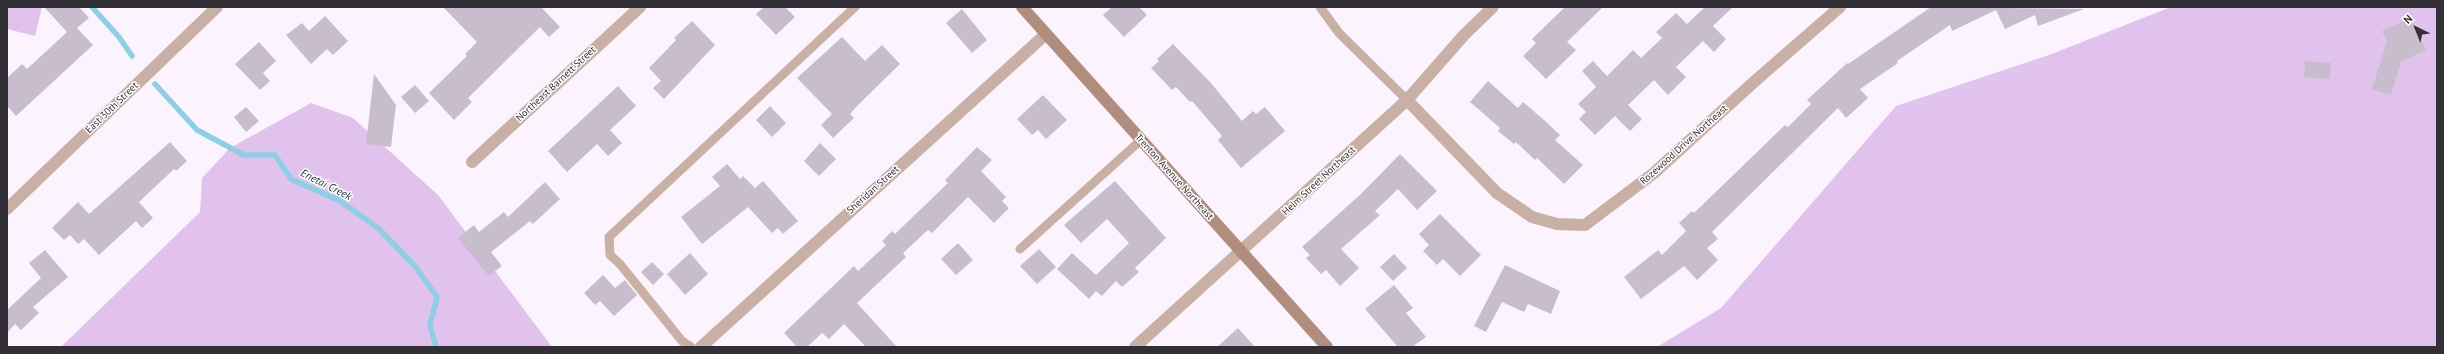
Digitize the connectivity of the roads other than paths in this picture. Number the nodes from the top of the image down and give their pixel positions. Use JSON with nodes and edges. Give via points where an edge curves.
{"nodes":[{"id":1,"x":217,"y":7,"type":"edge"},
{"id":2,"x":640,"y":7,"type":"edge"},
{"id":3,"x":855,"y":7,"type":"edge"},
{"id":4,"x":1022,"y":7,"type":"edge"},
{"id":5,"x":1320,"y":7,"type":"edge"},
{"id":6,"x":1494,"y":7,"type":"edge"},
{"id":7,"x":1840,"y":7,"type":"edge"},
{"id":8,"x":1046,"y":34,"type":"junction"},
{"id":9,"x":1407,"y":100,"type":"junction"},
{"id":10,"x":1141,"y":140,"type":"junction"},
{"id":11,"x":472,"y":162,"type":"dead end"},
{"id":12,"x":7,"y":209,"type":"edge"},
{"id":13,"x":1020,"y":249,"type":"dead end"},
{"id":14,"x":1242,"y":252,"type":"junction"},
{"id":15,"x":691,"y":347,"type":"edge"},
{"id":16,"x":701,"y":347,"type":"edge"},
{"id":17,"x":1135,"y":347,"type":"edge"},
{"id":18,"x":1327,"y":347,"type":"edge"}],
"edges":[{"from":1,"to":12,"type":"street","name":"East 30th Street"},
{"from":2,"to":11,"type":"street","name":"Northeast Barnett Street"},
{"from":3,"to":15,"type":"lane","via":[[609,237],[610,255],[682,341]]},
{"from":4,"to":8,"type":"main road","name":"Trenton Avenue Northeast"},
{"from":5,"to":9,"type":"lane","via":[[1339,33]]},
{"from":6,"to":9,"type":"street","name":"Helm Street Northeast","via":[[1464,35]]},
{"from":7,"to":9,"type":"street","name":"Rozewood Drive Northeast","via":[[1654,173],[1585,225],[1557,224],[1532,216],[1497,193]]},
{"from":8,"to":10,"type":"main road","name":"Trenton Avenue Northeast"},
{"from":8,"to":16,"type":"street","name":"Sheridan Street"},
{"from":9,"to":14,"type":"street","name":"Helm Street Northeast"},
{"from":10,"to":13,"type":"lane"},
{"from":10,"to":14,"type":"main road","name":"Trenton Avenue Northeast"},
{"from":14,"to":17,"type":"street","name":"Helm Street Northeast"},
{"from":14,"to":18,"type":"main road","name":"Trenton Avenue Northeast"}]}
